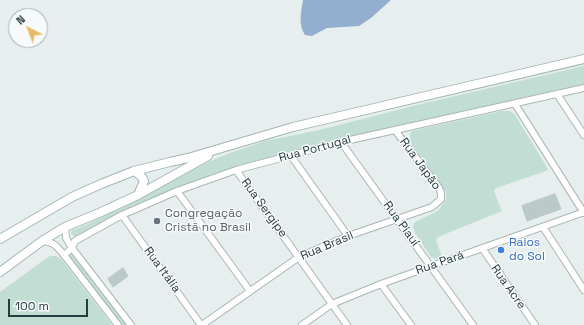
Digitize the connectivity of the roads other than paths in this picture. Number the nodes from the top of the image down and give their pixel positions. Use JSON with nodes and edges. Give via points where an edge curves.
{"nodes":[{"id":1,"x":584,"y":60,"type":"edge"},
{"id":2,"x":584,"y":88,"type":"edge"},
{"id":3,"x":557,"y":94,"type":"junction"},
{"id":4,"x":515,"y":104,"type":"junction"},
{"id":5,"x":395,"y":130,"type":"junction"},
{"id":6,"x":584,"y":135,"type":"edge"},
{"id":7,"x":341,"y":142,"type":"junction"},
{"id":8,"x":219,"y":150,"type":"junction"},
{"id":9,"x":291,"y":156,"type":"junction"},
{"id":10,"x":236,"y":170,"type":"junction"},
{"id":11,"x":134,"y":171,"type":"junction"},
{"id":12,"x":177,"y":191,"type":"junction"},
{"id":13,"x":138,"y":195,"type":"junction"},
{"id":14,"x":441,"y":199,"type":"joint"},
{"id":15,"x":584,"y":212,"type":"edge"},
{"id":16,"x":122,"y":216,"type":"junction"},
{"id":17,"x":397,"y":218,"type":"junction"},
{"id":18,"x":65,"y":227,"type":"junction"},
{"id":19,"x":543,"y":227,"type":"junction"},
{"id":20,"x":348,"y":236,"type":"junction"},
{"id":21,"x":0,"y":239,"type":"edge"},
{"id":22,"x":42,"y":241,"type":"junction"},
{"id":23,"x":72,"y":248,"type":"junction"},
{"id":24,"x":482,"y":248,"type":"junction"},
{"id":25,"x":64,"y":255,"type":"junction"},
{"id":26,"x":299,"y":257,"type":"junction"},
{"id":27,"x":14,"y":262,"type":"junction"},
{"id":28,"x":0,"y":264,"type":"edge"},
{"id":29,"x":431,"y":266,"type":"junction"},
{"id":30,"x":0,"y":272,"type":"edge"},
{"id":31,"x":381,"y":284,"type":"junction"},
{"id":32,"x":584,"y":290,"type":"edge"},
{"id":33,"x":250,"y":291,"type":"junction"},
{"id":34,"x":332,"y":304,"type":"junction"},
{"id":35,"x":118,"y":325,"type":"edge"},
{"id":36,"x":131,"y":325,"type":"edge"},
{"id":37,"x":202,"y":325,"type":"edge"},
{"id":38,"x":302,"y":325,"type":"edge"},
{"id":39,"x":347,"y":325,"type":"edge"},
{"id":40,"x":411,"y":325,"type":"edge"},
{"id":41,"x":473,"y":325,"type":"edge"},
{"id":42,"x":535,"y":325,"type":"edge"}],
"edges":[{"from":1,"to":8,"type":"main road","via":[[293,127]]},
{"from":2,"to":3,"type":"street","name":"Rua Portugal"},
{"from":3,"to":4,"type":"street","name":"Rua Portugal"},
{"from":3,"to":6,"type":"street"},
{"from":4,"to":5,"type":"street","name":"Rua Portugal"},
{"from":4,"to":15,"type":"street"},
{"from":5,"to":7,"type":"street","name":"Rua Portugal"},
{"from":5,"to":14,"type":"street","name":"Rua Japão","via":[[439,188]]},
{"from":7,"to":9,"type":"street","name":"Rua Portugal"},
{"from":7,"to":17,"type":"street","name":"Rua Piauí"},
{"from":8,"to":11,"type":"main road"},
{"from":8,"to":13,"type":"main road"},
{"from":9,"to":10,"type":"street","name":"Rua Portugal"},
{"from":9,"to":20,"type":"street"},
{"from":10,"to":12,"type":"street","name":"Rua Portugal"},
{"from":10,"to":26,"type":"street","name":"Rua Sergipe"},
{"from":11,"to":13,"type":"main road","via":[[144,181]]},
{"from":11,"to":21,"type":"main road","via":[[72,197]]},
{"from":12,"to":16,"type":"street","name":"Rua Portugal"},
{"from":12,"to":33,"type":"street"},
{"from":13,"to":18,"type":"main road"},
{"from":14,"to":17,"type":"street","name":"Rua Brasil","via":[[432,207]]},
{"from":15,"to":19,"type":"street","name":"Rua Pará"},
{"from":16,"to":23,"type":"street","name":"Rua Portugal","via":[[75,241]]},
{"from":16,"to":37,"type":"street","name":"Rua Itália"},
{"from":17,"to":20,"type":"street","name":"Rua Brasil"},
{"from":17,"to":29,"type":"street","name":"Rua Piauí"},
{"from":18,"to":22,"type":"main road"},
{"from":18,"to":23,"type":"street","via":[[66,238]]},
{"from":19,"to":24,"type":"street","name":"Rua Pará"},
{"from":19,"to":32,"type":"street"},
{"from":20,"to":26,"type":"street","name":"Rua Brasil"},
{"from":22,"to":25,"type":"street","via":[[56,246]]},
{"from":22,"to":27,"type":"main road"},
{"from":23,"to":25,"type":"street","name":"Rua Portugal"},
{"from":23,"to":36,"type":"street"},
{"from":24,"to":29,"type":"street","name":"Rua Pará"},
{"from":24,"to":42,"type":"street","name":"Rua Acre"},
{"from":25,"to":35,"type":"street"},
{"from":26,"to":33,"type":"street","name":"Rua Brasil"},
{"from":26,"to":34,"type":"street","name":"Rua Sergipe"},
{"from":27,"to":28,"type":"main road"},
{"from":27,"to":30,"type":"main road"},
{"from":29,"to":31,"type":"street","name":"Rua Pará"},
{"from":29,"to":41,"type":"street","name":"Rua Piauí"},
{"from":31,"to":34,"type":"street","name":"Rua Pará"},
{"from":31,"to":40,"type":"street"},
{"from":33,"to":37,"type":"street","name":"Rua Brasil"},
{"from":34,"to":38,"type":"street","name":"Rua Pará"},
{"from":34,"to":39,"type":"street","name":"Rua Sergipe"}]}
